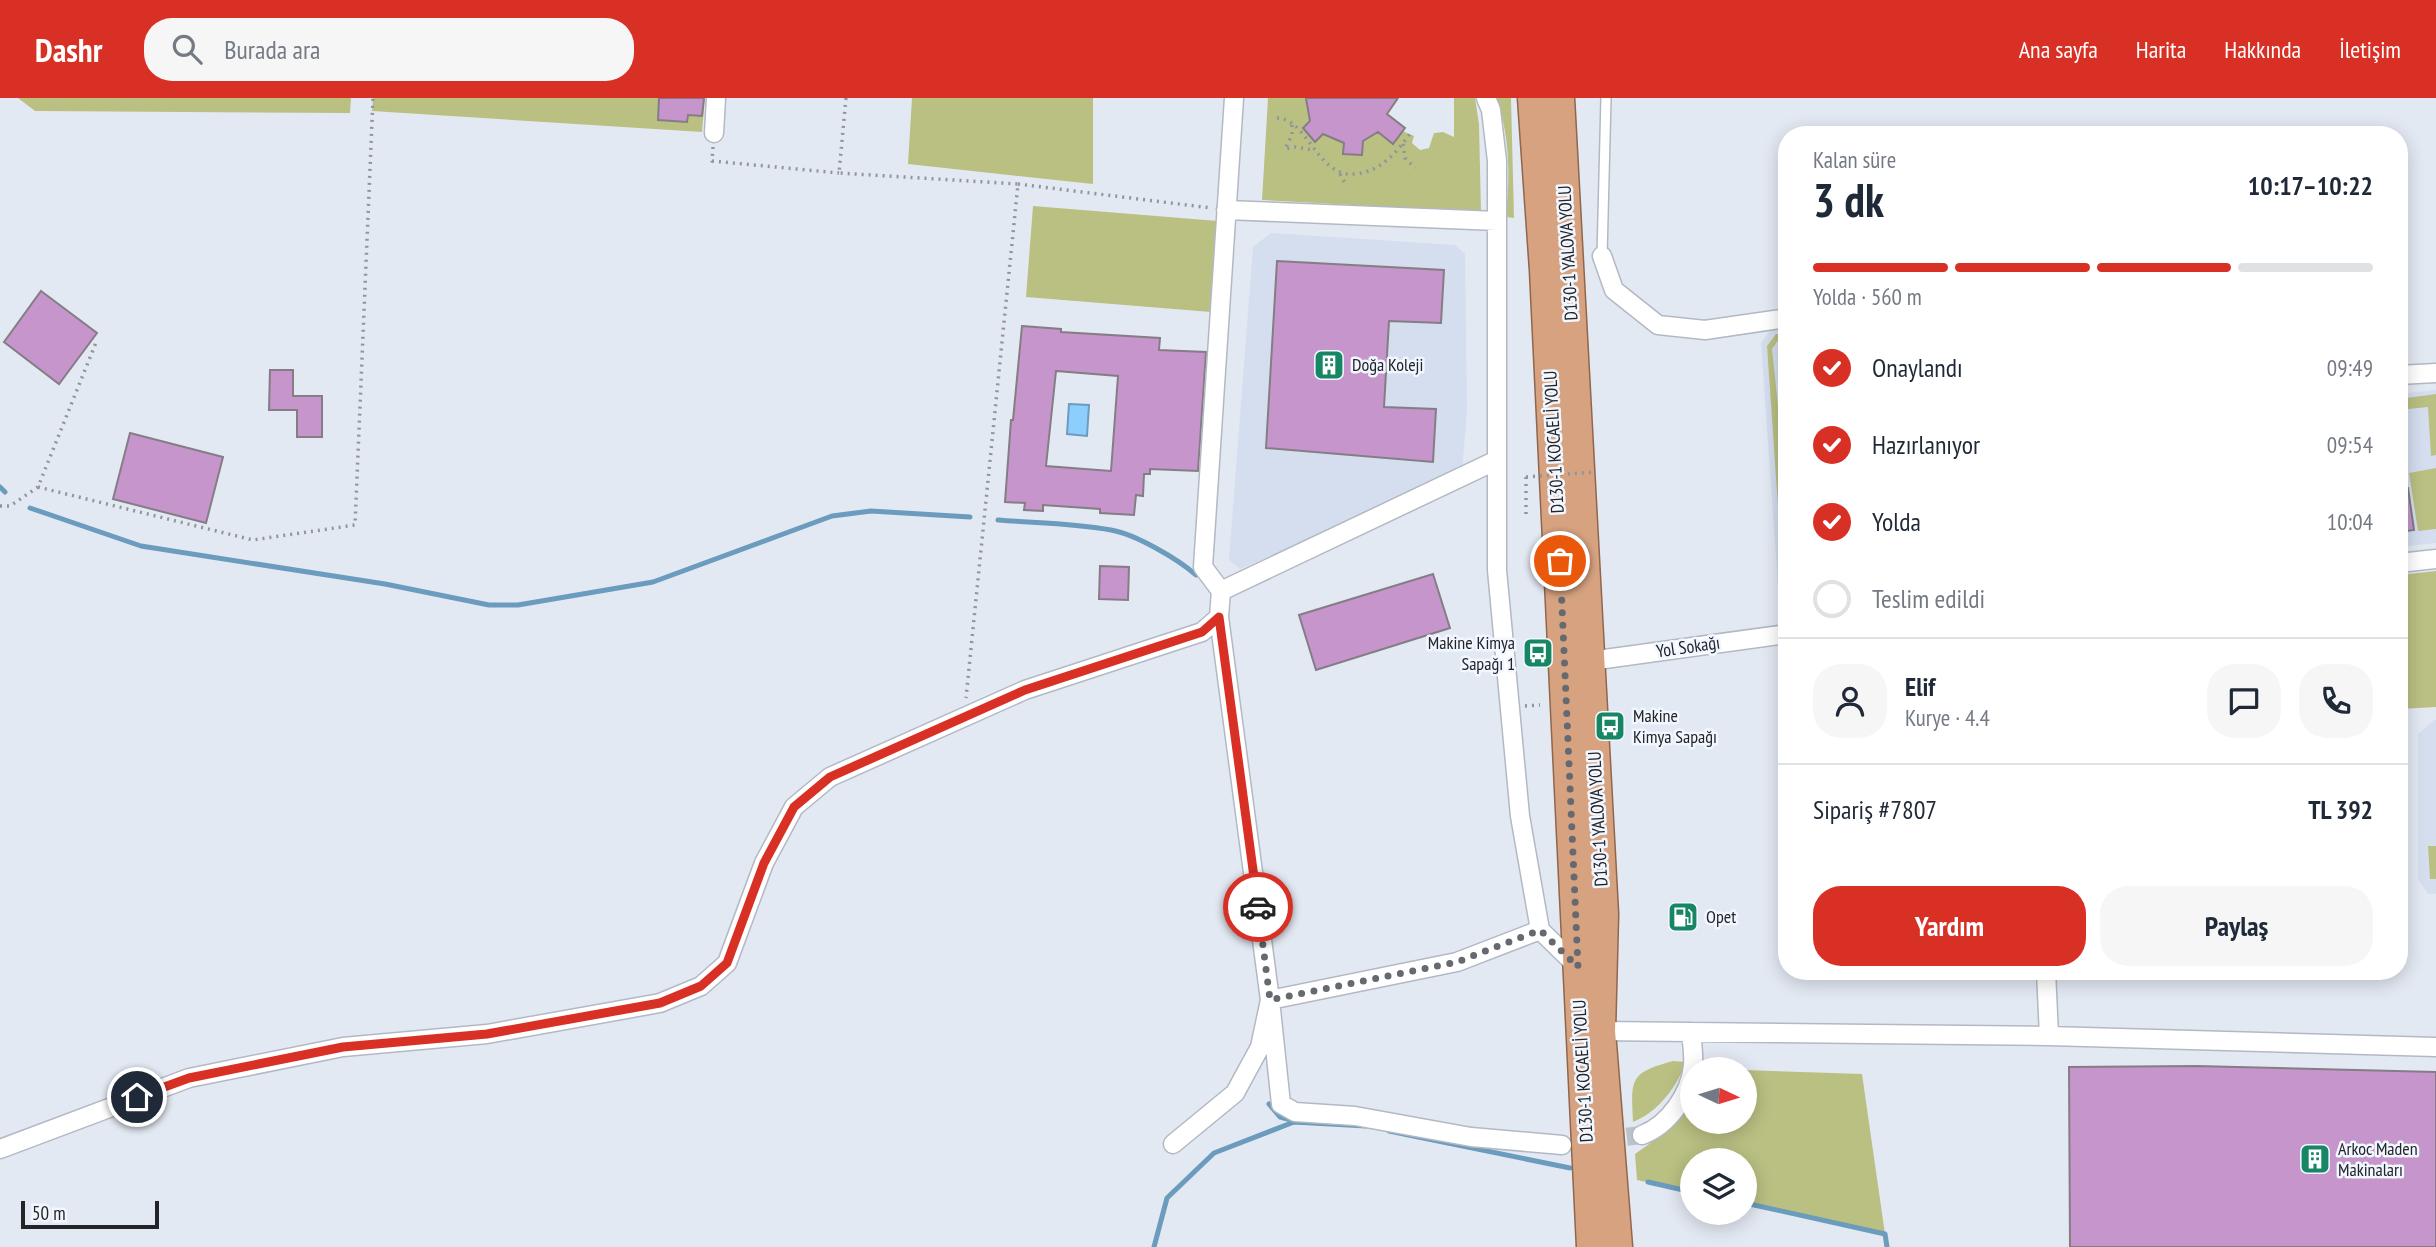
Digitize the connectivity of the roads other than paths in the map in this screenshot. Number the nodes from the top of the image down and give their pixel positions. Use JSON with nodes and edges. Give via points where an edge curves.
{"nodes":[{"id":1,"x":716,"y":98,"type":"edge"},
{"id":2,"x":1234,"y":98,"type":"edge"},
{"id":3,"x":1486,"y":98,"type":"edge"},
{"id":4,"x":1533,"y":98,"type":"edge"},
{"id":5,"x":1559,"y":98,"type":"edge"},
{"id":6,"x":1606,"y":98,"type":"edge"},
{"id":7,"x":714,"y":133,"type":"road end"},
{"id":8,"x":1226,"y":211,"type":"junction"},
{"id":9,"x":1497,"y":221,"type":"junction"},
{"id":10,"x":1602,"y":256,"type":"joint"},
{"id":11,"x":1778,"y":318,"type":"edge"},
{"id":12,"x":2436,"y":373,"type":"edge"},
{"id":13,"x":2408,"y":375,"type":"edge"},
{"id":14,"x":1497,"y":460,"type":"junction"},
{"id":15,"x":2436,"y":559,"type":"edge"},
{"id":16,"x":2408,"y":562,"type":"edge"},
{"id":17,"x":1221,"y":591,"type":"junction"},
{"id":18,"x":1219,"y":617,"type":"junction"},
{"id":19,"x":1778,"y":635,"type":"edge"},
{"id":20,"x":1590,"y":661,"type":"junction"},
{"id":21,"x":1540,"y":930,"type":"junction"},
{"id":22,"x":1578,"y":967,"type":"junction"},
{"id":23,"x":2046,"y":980,"type":"edge"},
{"id":24,"x":1270,"y":1000,"type":"junction"},
{"id":25,"x":1600,"y":1031,"type":"junction"},
{"id":26,"x":1691,"y":1032,"type":"junction"},
{"id":27,"x":2049,"y":1036,"type":"junction"},
{"id":28,"x":2436,"y":1047,"type":"edge"},
{"id":29,"x":1642,"y":1135,"type":"tunnel mouth"},
{"id":30,"x":1173,"y":1144,"type":"dead end"},
{"id":31,"x":1562,"y":1145,"type":"dead end"},
{"id":32,"x":0,"y":1149,"type":"edge"},
{"id":33,"x":1592,"y":1247,"type":"edge"},
{"id":34,"x":1617,"y":1247,"type":"edge"}],
"edges":[{"from":1,"to":7,"type":"street"},
{"from":2,"to":8,"type":"street"},
{"from":3,"to":9,"type":"street","via":[[1497,161]]},
{"from":4,"to":22,"type":"highway","name":"D130-1 KOCAELİ YOLU"},
{"from":5,"to":20,"type":"highway","name":"D130-1 YALOVA YOLU"},
{"from":6,"to":10,"type":"lane"},
{"from":8,"to":9,"type":"street"},
{"from":8,"to":17,"type":"street","via":[[1203,567]]},
{"from":9,"to":14,"type":"street"},
{"from":10,"to":11,"type":"street","via":[[1614,289],[1658,325],[1706,330]]},
{"from":12,"to":13,"type":"street"},
{"from":14,"to":17,"type":"street"},
{"from":14,"to":21,"type":"street","via":[[1502,625],[1520,816]]},
{"from":15,"to":16,"type":"street"},
{"from":17,"to":18,"type":"street"},
{"from":18,"to":24,"type":"street"},
{"from":18,"to":32,"type":"street","via":[[1202,632],[1025,690],[830,777],[794,807],[764,863],[727,963],[701,986],[660,1003],[487,1034],[343,1047],[189,1078]]},
{"from":19,"to":20,"type":"street","name":"Yol Sokağı"},
{"from":20,"to":25,"type":"highway","name":"D130-1 YALOVA YOLU","via":[[1603,914]]},
{"from":21,"to":22,"type":"street"},
{"from":21,"to":24,"type":"street","via":[[1457,962]]},
{"from":22,"to":33,"type":"highway","name":"D130-1 KOCAELİ YOLU"},
{"from":23,"to":27,"type":"street"},
{"from":24,"to":30,"type":"street","via":[[1260,1047],[1236,1093]]},
{"from":24,"to":31,"type":"street","via":[[1282,1104],[1295,1112]]},
{"from":25,"to":26,"type":"street"},
{"from":25,"to":34,"type":"highway","name":"D130-1 YALOVA YOLU"},
{"from":26,"to":27,"type":"street"},
{"from":26,"to":29,"type":"street","via":[[1693,1066],[1680,1103]]},
{"from":27,"to":28,"type":"street"}]}
